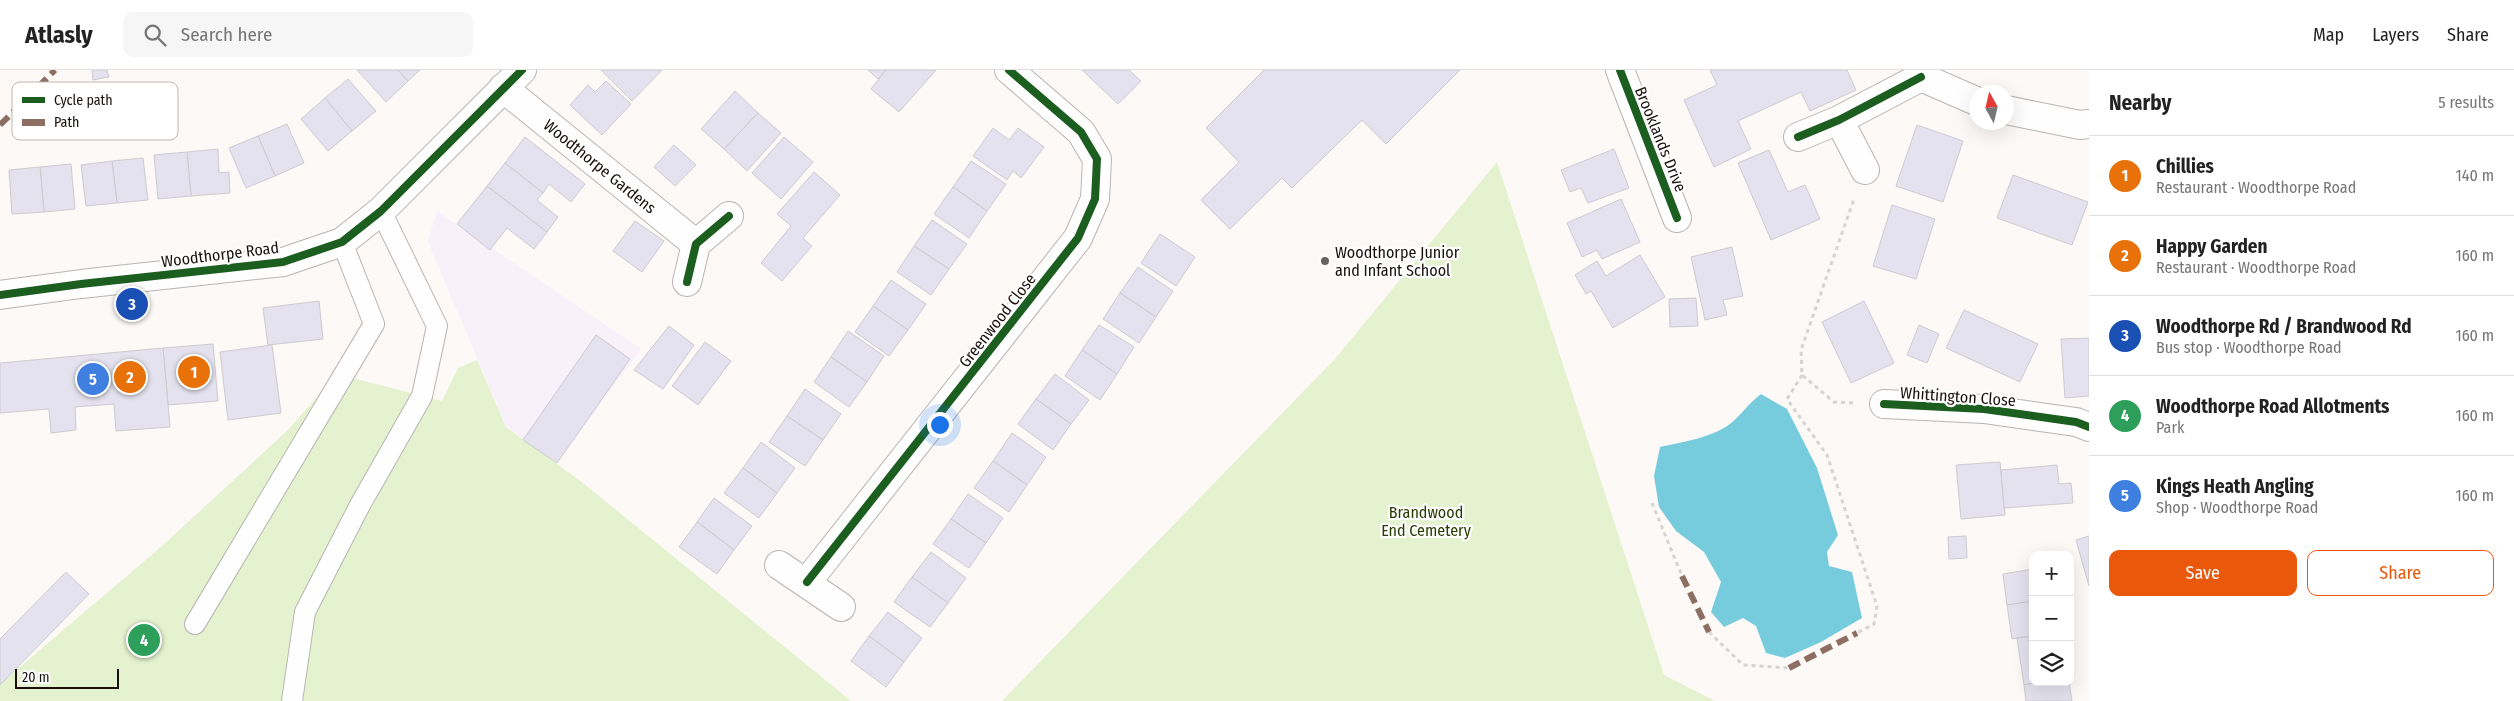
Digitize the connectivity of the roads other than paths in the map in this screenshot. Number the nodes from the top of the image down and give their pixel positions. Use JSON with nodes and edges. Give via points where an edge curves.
{"nodes":[{"id":1,"x":1009,"y":70,"type":"edge"},
{"id":2,"x":1620,"y":70,"type":"edge"},
{"id":3,"x":1919,"y":74,"type":"edge"},
{"id":4,"x":513,"y":79,"type":"edge"},
{"id":5,"x":1969,"y":98,"type":"edge"},
{"id":6,"x":2014,"y":112,"type":"edge"},
{"id":7,"x":1839,"y":120,"type":"junction"},
{"id":8,"x":2089,"y":124,"type":"edge"},
{"id":9,"x":1798,"y":137,"type":"dead end"},
{"id":10,"x":1865,"y":170,"type":"dead end"},
{"id":11,"x":381,"y":211,"type":"junction"},
{"id":12,"x":729,"y":216,"type":"dead end"},
{"id":13,"x":1677,"y":218,"type":"dead end"},
{"id":14,"x":342,"y":242,"type":"junction"},
{"id":15,"x":696,"y":244,"type":"junction"},
{"id":16,"x":687,"y":282,"type":"dead end"},
{"id":17,"x":0,"y":295,"type":"edge"},
{"id":18,"x":1884,"y":404,"type":"road end"},
{"id":19,"x":2089,"y":427,"type":"edge"},
{"id":20,"x":779,"y":565,"type":"dead end"},
{"id":21,"x":806,"y":582,"type":"junction"},
{"id":22,"x":841,"y":607,"type":"dead end"},
{"id":23,"x":195,"y":624,"type":"dead end"},
{"id":24,"x":292,"y":701,"type":"edge"}],
"edges":[{"from":1,"to":21,"type":"street","name":"Greenwood Close","via":[[1081,132],[1097,159],[1095,199],[1078,238]]},
{"from":2,"to":13,"type":"street","name":"Brooklands Drive"},
{"from":3,"to":5,"type":"street"},
{"from":3,"to":7,"type":"street"},
{"from":4,"to":11,"type":"street","name":"Woodthorpe Road"},
{"from":4,"to":15,"type":"street","name":"Woodthorpe Gardens"},
{"from":6,"to":8,"type":"street"},
{"from":7,"to":9,"type":"street"},
{"from":7,"to":10,"type":"street"},
{"from":11,"to":14,"type":"street","name":"Woodthorpe Road"},
{"from":11,"to":24,"type":"lane","via":[[437,326],[422,396],[360,505],[305,612]]},
{"from":12,"to":15,"type":"street"},
{"from":14,"to":17,"type":"street","name":"Woodthorpe Road","via":[[284,262]]},
{"from":14,"to":23,"type":"lane","via":[[374,324]]},
{"from":15,"to":16,"type":"street"},
{"from":18,"to":19,"type":"street","name":"Whittington Close","via":[[1984,409],[2076,422]]},
{"from":20,"to":21,"type":"street"},
{"from":21,"to":22,"type":"street"}]}
